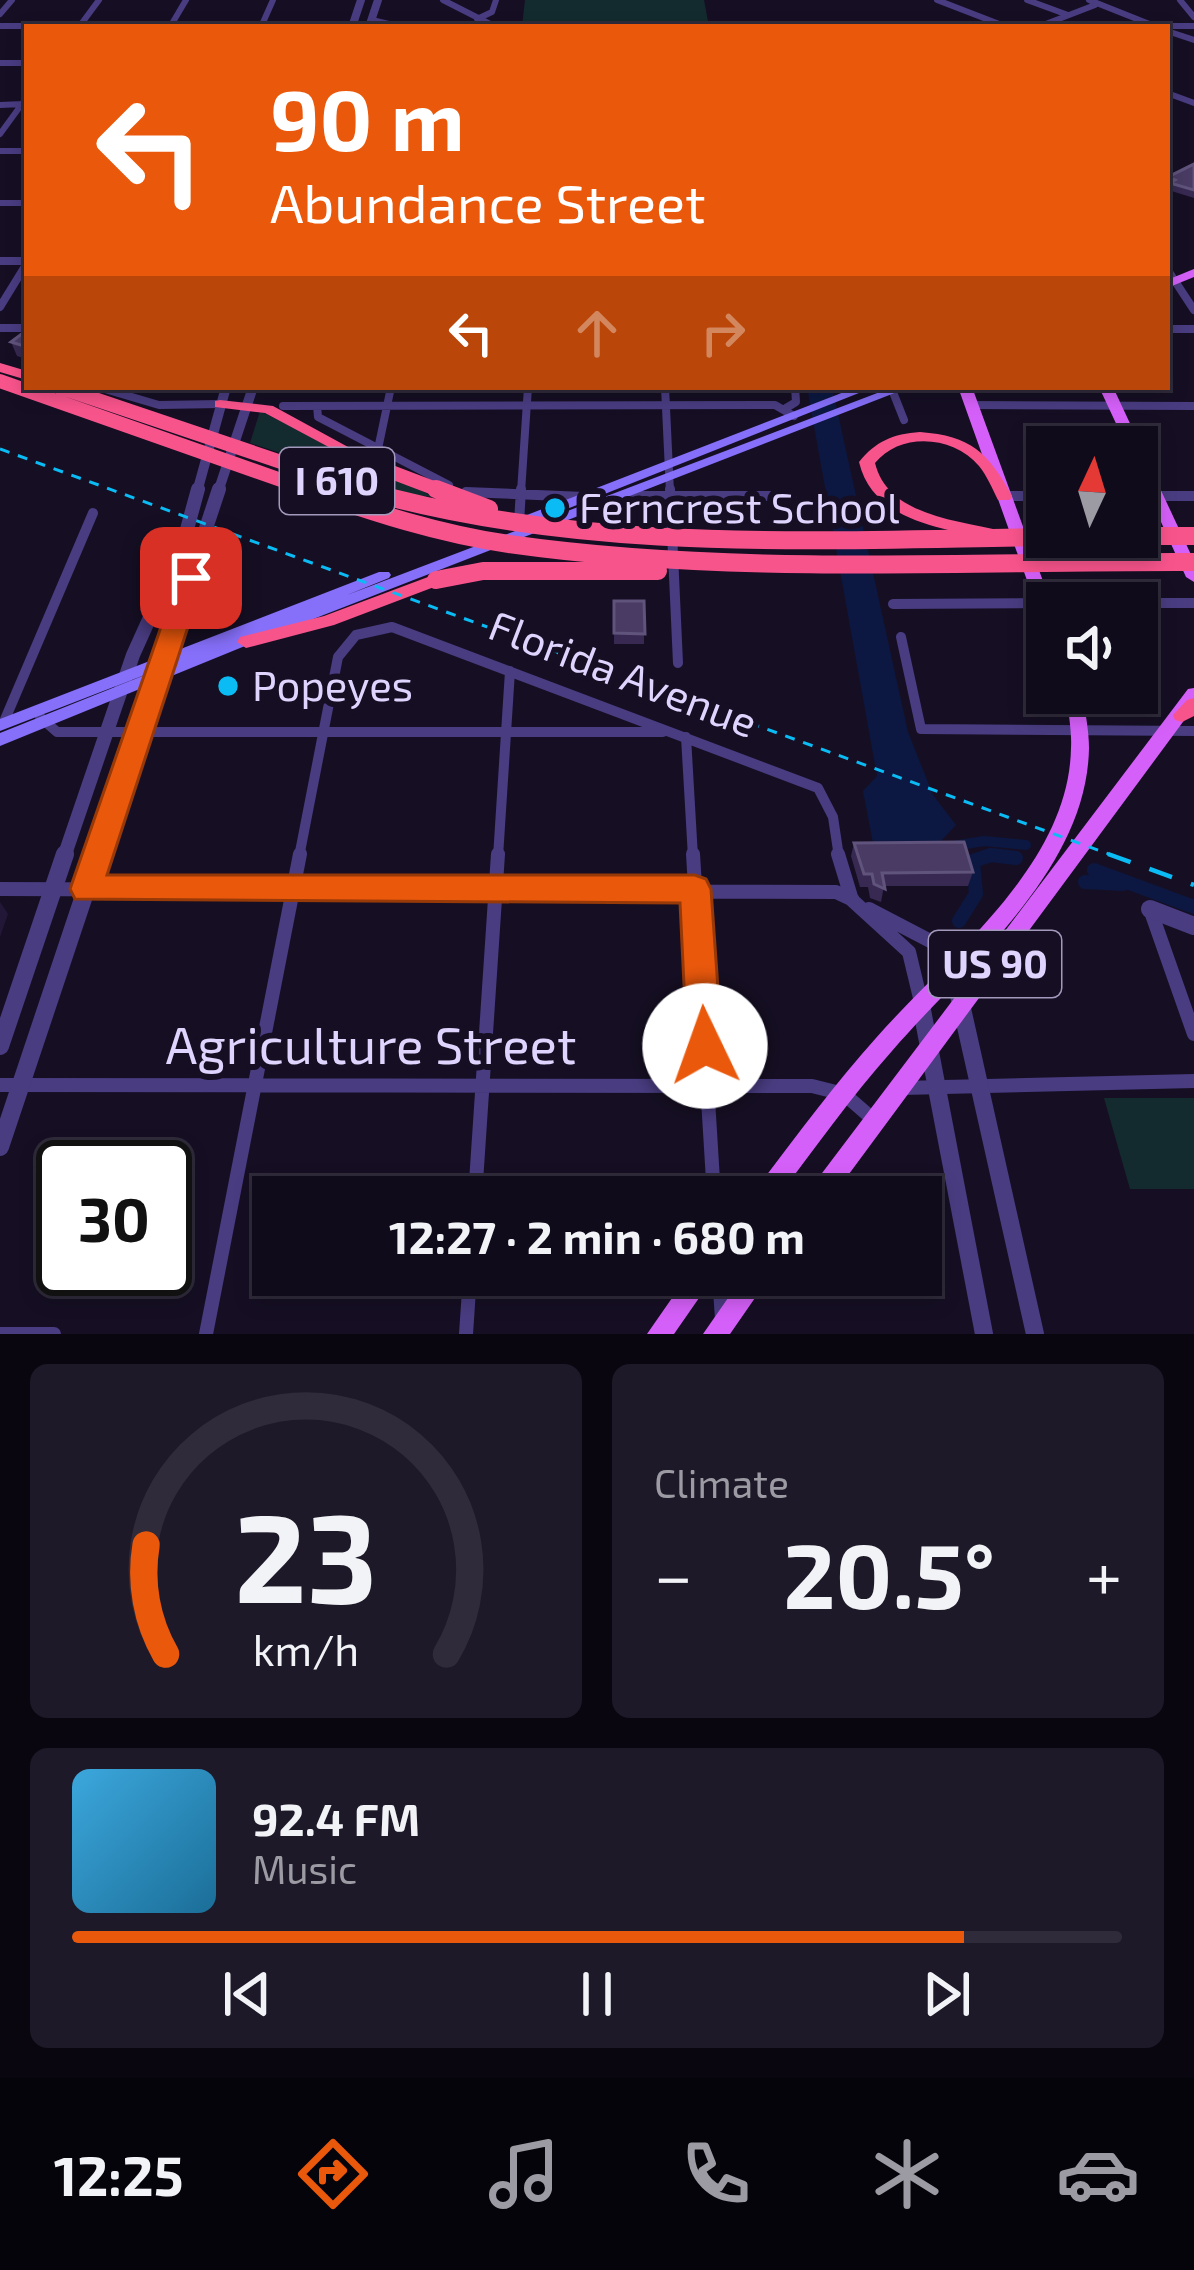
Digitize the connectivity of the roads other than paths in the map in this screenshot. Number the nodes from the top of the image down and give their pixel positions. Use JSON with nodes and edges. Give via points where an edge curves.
{"nodes":[{"id":1,"x":11,"y":0,"type":"edge"},
{"id":2,"x":378,"y":0,"type":"edge"},
{"id":3,"x":443,"y":0,"type":"edge"},
{"id":4,"x":496,"y":0,"type":"edge"},
{"id":5,"x":937,"y":0,"type":"edge"},
{"id":6,"x":1027,"y":0,"type":"edge"},
{"id":7,"x":1180,"y":0,"type":"edge"},
{"id":8,"x":1096,"y":2,"type":"edge"},
{"id":9,"x":0,"y":14,"type":"edge"},
{"id":10,"x":1068,"y":15,"type":"junction"},
{"id":11,"x":1194,"y":16,"type":"edge"},
{"id":12,"x":477,"y":19,"type":"junction"},
{"id":13,"x":371,"y":22,"type":"edge"},
{"id":14,"x":489,"y":24,"type":"edge"},
{"id":15,"x":998,"y":24,"type":"edge"},
{"id":16,"x":1046,"y":24,"type":"edge"},
{"id":17,"x":1147,"y":24,"type":"edge"},
{"id":18,"x":24,"y":103,"type":"edge"},
{"id":19,"x":0,"y":134,"type":"edge"},
{"id":20,"x":1194,"y":262,"type":"edge"},
{"id":21,"x":24,"y":267,"type":"edge"},
{"id":22,"x":1194,"y":273,"type":"edge"},
{"id":23,"x":1170,"y":277,"type":"edge"},
{"id":24,"x":0,"y":307,"type":"edge"},
{"id":25,"x":1194,"y":310,"type":"edge"},
{"id":26,"x":25,"y":390,"type":"edge"},
{"id":27,"x":68,"y":390,"type":"edge"},
{"id":28,"x":108,"y":390,"type":"edge"},
{"id":29,"x":225,"y":390,"type":"edge"},
{"id":30,"x":252,"y":390,"type":"edge"},
{"id":31,"x":391,"y":390,"type":"edge"},
{"id":32,"x":528,"y":390,"type":"edge"},
{"id":33,"x":665,"y":390,"type":"edge"},
{"id":34,"x":795,"y":390,"type":"edge"},
{"id":35,"x":896,"y":390,"type":"edge"},
{"id":36,"x":966,"y":390,"type":"edge"},
{"id":37,"x":1107,"y":390,"type":"edge"},
{"id":38,"x":869,"y":391,"type":"edge"},
{"id":39,"x":220,"y":404,"type":"junction"},
{"id":40,"x":248,"y":404,"type":"junction"},
{"id":41,"x":970,"y":404,"type":"junction"},
{"id":42,"x":283,"y":406,"type":"dead end"},
{"id":43,"x":317,"y":406,"type":"junction"},
{"id":44,"x":388,"y":406,"type":"junction"},
{"id":45,"x":527,"y":406,"type":"junction"},
{"id":46,"x":666,"y":406,"type":"junction"},
{"id":47,"x":1115,"y":406,"type":"junction"},
{"id":48,"x":1194,"y":406,"type":"edge"},
{"id":49,"x":793,"y":412,"type":"junction"},
{"id":50,"x":904,"y":420,"type":"dead end"},
{"id":51,"x":1124,"y":426,"type":"edge"},
{"id":52,"x":376,"y":457,"type":"junction"},
{"id":53,"x":670,"y":461,"type":"junction"},
{"id":54,"x":670,"y":479,"type":"junction"},
{"id":55,"x":520,"y":496,"type":"junction"},
{"id":56,"x":628,"y":496,"type":"junction"},
{"id":57,"x":671,"y":496,"type":"junction"},
{"id":58,"x":792,"y":496,"type":"dead end"},
{"id":59,"x":1004,"y":496,"type":"junction"},
{"id":60,"x":1026,"y":496,"type":"edge"},
{"id":61,"x":1158,"y":496,"type":"edge"},
{"id":62,"x":1194,"y":496,"type":"edge"},
{"id":63,"x":584,"y":497,"type":"junction"},
{"id":64,"x":1158,"y":500,"type":"edge"},
{"id":65,"x":93,"y":513,"type":"dead end"},
{"id":66,"x":519,"y":523,"type":"junction"},
{"id":67,"x":624,"y":535,"type":"junction"},
{"id":68,"x":1158,"y":536,"type":"edge"},
{"id":69,"x":1194,"y":536,"type":"edge"},
{"id":70,"x":1006,"y":537,"type":"junction"},
{"id":71,"x":1026,"y":537,"type":"edge"},
{"id":72,"x":938,"y":561,"type":"junction"},
{"id":73,"x":1194,"y":562,"type":"edge"},
{"id":74,"x":1194,"y":577,"type":"edge"},
{"id":75,"x":1037,"y":582,"type":"edge"},
{"id":76,"x":158,"y":598,"type":"junction"},
{"id":77,"x":184,"y":599,"type":"junction"},
{"id":78,"x":1158,"y":603,"type":"edge"},
{"id":79,"x":1194,"y":603,"type":"edge"},
{"id":80,"x":892,"y":604,"type":"dead end"},
{"id":81,"x":1026,"y":607,"type":"edge"},
{"id":82,"x":145,"y":626,"type":"junction"},
{"id":83,"x":175,"y":627,"type":"junction"},
{"id":84,"x":901,"y":637,"type":"dead end"},
{"id":85,"x":246,"y":641,"type":"junction"},
{"id":86,"x":165,"y":658,"type":"junction"},
{"id":87,"x":678,"y":663,"type":"dead end"},
{"id":88,"x":510,"y":671,"type":"junction"},
{"id":89,"x":127,"y":674,"type":"junction"},
{"id":90,"x":160,"y":676,"type":"junction"},
{"id":91,"x":121,"y":692,"type":"junction"},
{"id":92,"x":1188,"y":713,"type":"edge"},
{"id":93,"x":1078,"y":714,"type":"edge"},
{"id":94,"x":40,"y":717,"type":"junction"},
{"id":95,"x":1,"y":730,"type":"edge"},
{"id":96,"x":1081,"y":730,"type":"junction"},
{"id":97,"x":109,"y":732,"type":"junction"},
{"id":98,"x":137,"y":732,"type":"junction"},
{"id":99,"x":324,"y":732,"type":"junction"},
{"id":100,"x":504,"y":732,"type":"junction"},
{"id":101,"x":679,"y":735,"type":"junction"},
{"id":102,"x":0,"y":889,"type":"edge"},
{"id":103,"x":54,"y":889,"type":"junction"},
{"id":104,"x":86,"y":889,"type":"junction"},
{"id":105,"x":293,"y":889,"type":"junction"},
{"id":106,"x":496,"y":889,"type":"junction"},
{"id":107,"x":695,"y":889,"type":"junction"},
{"id":108,"x":852,"y":900,"type":"junction"},
{"id":109,"x":1150,"y":909,"type":"joint"},
{"id":110,"x":1194,"y":926,"type":"edge"},
{"id":111,"x":954,"y":973,"type":"junction"},
{"id":112,"x":921,"y":1005,"type":"junction"},
{"id":113,"x":964,"y":1006,"type":"junction"},
{"id":114,"x":1194,"y":1034,"type":"edge"},
{"id":115,"x":0,"y":1046,"type":"edge"},
{"id":116,"x":929,"y":1052,"type":"junction"},
{"id":117,"x":1194,"y":1081,"type":"edge"},
{"id":118,"x":0,"y":1085,"type":"edge"},
{"id":119,"x":20,"y":1085,"type":"junction"},
{"id":120,"x":255,"y":1085,"type":"junction"},
{"id":121,"x":482,"y":1085,"type":"junction"},
{"id":122,"x":707,"y":1086,"type":"junction"},
{"id":123,"x":981,"y":1086,"type":"junction"},
{"id":124,"x":936,"y":1087,"type":"junction"},
{"id":125,"x":902,"y":1088,"type":"junction"},
{"id":126,"x":844,"y":1094,"type":"junction"},
{"id":127,"x":875,"y":1121,"type":"junction"},
{"id":128,"x":0,"y":1147,"type":"edge"},
{"id":129,"x":476,"y":1176,"type":"edge"},
{"id":130,"x":713,"y":1176,"type":"edge"},
{"id":131,"x":780,"y":1176,"type":"edge"},
{"id":132,"x":834,"y":1176,"type":"edge"},
{"id":133,"x":469,"y":1296,"type":"edge"},
{"id":134,"x":688,"y":1296,"type":"edge"},
{"id":135,"x":722,"y":1296,"type":"edge"},
{"id":136,"x":747,"y":1296,"type":"edge"},
{"id":137,"x":726,"y":1332,"type":"edge"},
{"id":138,"x":0,"y":1334,"type":"edge"},
{"id":139,"x":54,"y":1334,"type":"edge"},
{"id":140,"x":206,"y":1334,"type":"edge"},
{"id":141,"x":454,"y":1334,"type":"edge"},
{"id":142,"x":466,"y":1334,"type":"edge"},
{"id":143,"x":659,"y":1334,"type":"edge"},
{"id":144,"x":984,"y":1334,"type":"edge"},
{"id":145,"x":1036,"y":1334,"type":"edge"}],
"edges":[{"from":1,"to":9,"type":"street"},
{"from":2,"to":13,"type":"street"},
{"from":3,"to":12,"type":"street"},
{"from":4,"to":12,"type":"street"},
{"from":5,"to":15,"type":"street"},
{"from":6,"to":10,"type":"street"},
{"from":7,"to":11,"type":"street"},
{"from":8,"to":10,"type":"street"},
{"from":8,"to":17,"type":"street"},
{"from":10,"to":16,"type":"street"},
{"from":12,"to":14,"type":"street"},
{"from":18,"to":19,"type":"street"},
{"from":20,"to":23,"type":"main road"},
{"from":21,"to":24,"type":"street"},
{"from":22,"to":23,"type":"main road"},
{"from":23,"to":25,"type":"street"},
{"from":26,"to":72,"type":"highway","number":"I 610","bridge":true,"via":[[370,512],[507,544],[682,560]]},
{"from":27,"to":67,"type":"highway","number":"I 610","bridge":true,"via":[[420,506]]},
{"from":28,"to":39,"type":"street","via":[[159,405]]},
{"from":29,"to":39,"type":"street"},
{"from":30,"to":40,"type":"street"},
{"from":31,"to":44,"type":"street"},
{"from":32,"to":45,"type":"street"},
{"from":33,"to":46,"type":"street"},
{"from":34,"to":49,"type":"street"},
{"from":35,"to":50,"type":"street"},
{"from":36,"to":41,"type":"main road"},
{"from":37,"to":47,"type":"main road"},
{"from":38,"to":49,"type":"main road"},
{"from":38,"to":54,"type":"main road"},
{"from":39,"to":40,"type":"highway"},
{"from":39,"to":76,"type":"street","via":[[193,514]]},
{"from":40,"to":52,"type":"highway"},
{"from":40,"to":77,"type":"street"},
{"from":41,"to":47,"type":"street"},
{"from":41,"to":59,"type":"main road"},
{"from":42,"to":43,"type":"street"},
{"from":43,"to":44,"type":"street"},
{"from":43,"to":52,"type":"street","via":[[318,417]]},
{"from":44,"to":45,"type":"street"},
{"from":44,"to":52,"type":"street"},
{"from":45,"to":46,"type":"street"},
{"from":45,"to":55,"type":"street"},
{"from":46,"to":49,"type":"street"},
{"from":46,"to":53,"type":"street"},
{"from":47,"to":48,"type":"street"},
{"from":47,"to":51,"type":"main road"},
{"from":49,"to":53,"type":"main road"},
{"from":52,"to":55,"type":"street","via":[[477,495]]},
{"from":52,"to":67,"type":"highway","bridge":true,"via":[[475,506]]},
{"from":53,"to":54,"type":"street"},
{"from":53,"to":63,"type":"main road"},
{"from":54,"to":56,"type":"main road"},
{"from":54,"to":57,"type":"street"},
{"from":55,"to":63,"type":"street"},
{"from":55,"to":66,"type":"street"},
{"from":56,"to":57,"type":"street"},
{"from":56,"to":85,"type":"main road"},
{"from":57,"to":58,"type":"street"},
{"from":57,"to":87,"type":"street"},
{"from":59,"to":60,"type":"street"},
{"from":59,"to":70,"type":"highway","via":[[980,457],[955,443],[910,437],[876,449],[867,462],[868,476],[895,502]]},
{"from":59,"to":75,"type":"main road"},
{"from":61,"to":62,"type":"street"},
{"from":63,"to":66,"type":"main road"},
{"from":64,"to":74,"type":"main road"},
{"from":65,"to":95,"type":"street"},
{"from":66,"to":86,"type":"main road"},
{"from":67,"to":70,"type":"highway","number":"I 610","bridge":true},
{"from":68,"to":69,"type":"highway","bridge":true},
{"from":70,"to":71,"type":"highway","number":"I 610","bridge":true},
{"from":72,"to":73,"type":"highway","number":"I 610","bridge":true},
{"from":72,"to":85,"type":"highway","bridge":true,"via":[[782,571],[483,571]]},
{"from":76,"to":77,"type":"street"},
{"from":76,"to":82,"type":"street"},
{"from":77,"to":83,"type":"street"},
{"from":78,"to":79,"type":"street"},
{"from":80,"to":81,"type":"street"},
{"from":82,"to":83,"type":"street"},
{"from":82,"to":89,"type":"street"},
{"from":83,"to":86,"type":"street"},
{"from":84,"to":96,"type":"street","via":[[921,729]]},
{"from":85,"to":90,"type":"main road"},
{"from":86,"to":89,"type":"main road"},
{"from":86,"to":90,"type":"street"},
{"from":88,"to":99,"type":"street","name":"Florida Avenue","via":[[402,628],[377,627],[345,643]]},
{"from":88,"to":100,"type":"street"},
{"from":88,"to":101,"type":"street","name":"Florida Avenue"},
{"from":89,"to":91,"type":"street"},
{"from":89,"to":94,"type":"main road"},
{"from":90,"to":91,"type":"main road"},
{"from":90,"to":98,"type":"street"},
{"from":91,"to":94,"type":"main road"},
{"from":91,"to":97,"type":"street"},
{"from":92,"to":96,"type":"street"},
{"from":92,"to":113,"type":"main road","number":"US 90"},
{"from":93,"to":96,"type":"main road","number":"US 90"},
{"from":94,"to":95,"type":"main road"},
{"from":94,"to":97,"type":"street","via":[[57,732]]},
{"from":96,"to":111,"type":"main road","number":"US 90","via":[[1079,781],[1062,830],[1017,900]]},
{"from":97,"to":98,"type":"street"},
{"from":97,"to":103,"type":"street"},
{"from":98,"to":99,"type":"street"},
{"from":98,"to":104,"type":"street"},
{"from":99,"to":100,"type":"street"},
{"from":99,"to":105,"type":"street"},
{"from":100,"to":101,"type":"street"},
{"from":100,"to":106,"type":"street"},
{"from":101,"to":107,"type":"street"},
{"from":101,"to":108,"type":"street","name":"Florida Avenue","via":[[818,788]]},
{"from":102,"to":103,"type":"street"},
{"from":103,"to":104,"type":"street"},
{"from":103,"to":115,"type":"street"},
{"from":104,"to":105,"type":"street"},
{"from":104,"to":119,"type":"street"},
{"from":105,"to":106,"type":"street"},
{"from":105,"to":120,"type":"street"},
{"from":106,"to":107,"type":"street"},
{"from":106,"to":121,"type":"street"},
{"from":107,"to":108,"type":"street","via":[[836,892]]},
{"from":107,"to":122,"type":"street"},
{"from":108,"to":111,"type":"street","via":[[938,945]]},
{"from":108,"to":112,"type":"street","via":[[909,952]]},
{"from":109,"to":110,"type":"street"},
{"from":109,"to":114,"type":"street"},
{"from":111,"to":112,"type":"main road","number":"US 90"},
{"from":111,"to":113,"type":"street"},
{"from":112,"to":116,"type":"street"},
{"from":112,"to":126,"type":"main road","number":"US 90"},
{"from":113,"to":116,"type":"main road","number":"US 90"},
{"from":113,"to":123,"type":"street"},
{"from":116,"to":124,"type":"street"},
{"from":116,"to":125,"type":"main road","number":"US 90"},
{"from":117,"to":123,"type":"street"},
{"from":118,"to":119,"type":"street","name":"Agriculture Street"},
{"from":119,"to":120,"type":"street","name":"Agriculture Street"},
{"from":119,"to":128,"type":"street"},
{"from":120,"to":121,"type":"street","name":"Agriculture Street"},
{"from":120,"to":140,"type":"street"},
{"from":121,"to":122,"type":"street","name":"Agriculture Street"},
{"from":121,"to":129,"type":"street"},
{"from":122,"to":126,"type":"street","name":"Agriculture Street","via":[[812,1086]]},
{"from":122,"to":130,"type":"street"},
{"from":123,"to":124,"type":"street"},
{"from":123,"to":145,"type":"street"},
{"from":124,"to":125,"type":"street"},
{"from":124,"to":144,"type":"street"},
{"from":125,"to":127,"type":"main road","number":"US 90"},
{"from":126,"to":127,"type":"street"},
{"from":126,"to":131,"type":"main road","number":"US 90"},
{"from":127,"to":132,"type":"main road","number":"US 90"},
{"from":133,"to":142,"type":"street"},
{"from":134,"to":143,"type":"main road"},
{"from":135,"to":137,"type":"street"},
{"from":136,"to":137,"type":"main road"},
{"from":138,"to":139,"type":"street"},
{"from":141,"to":142,"type":"street"}]}
